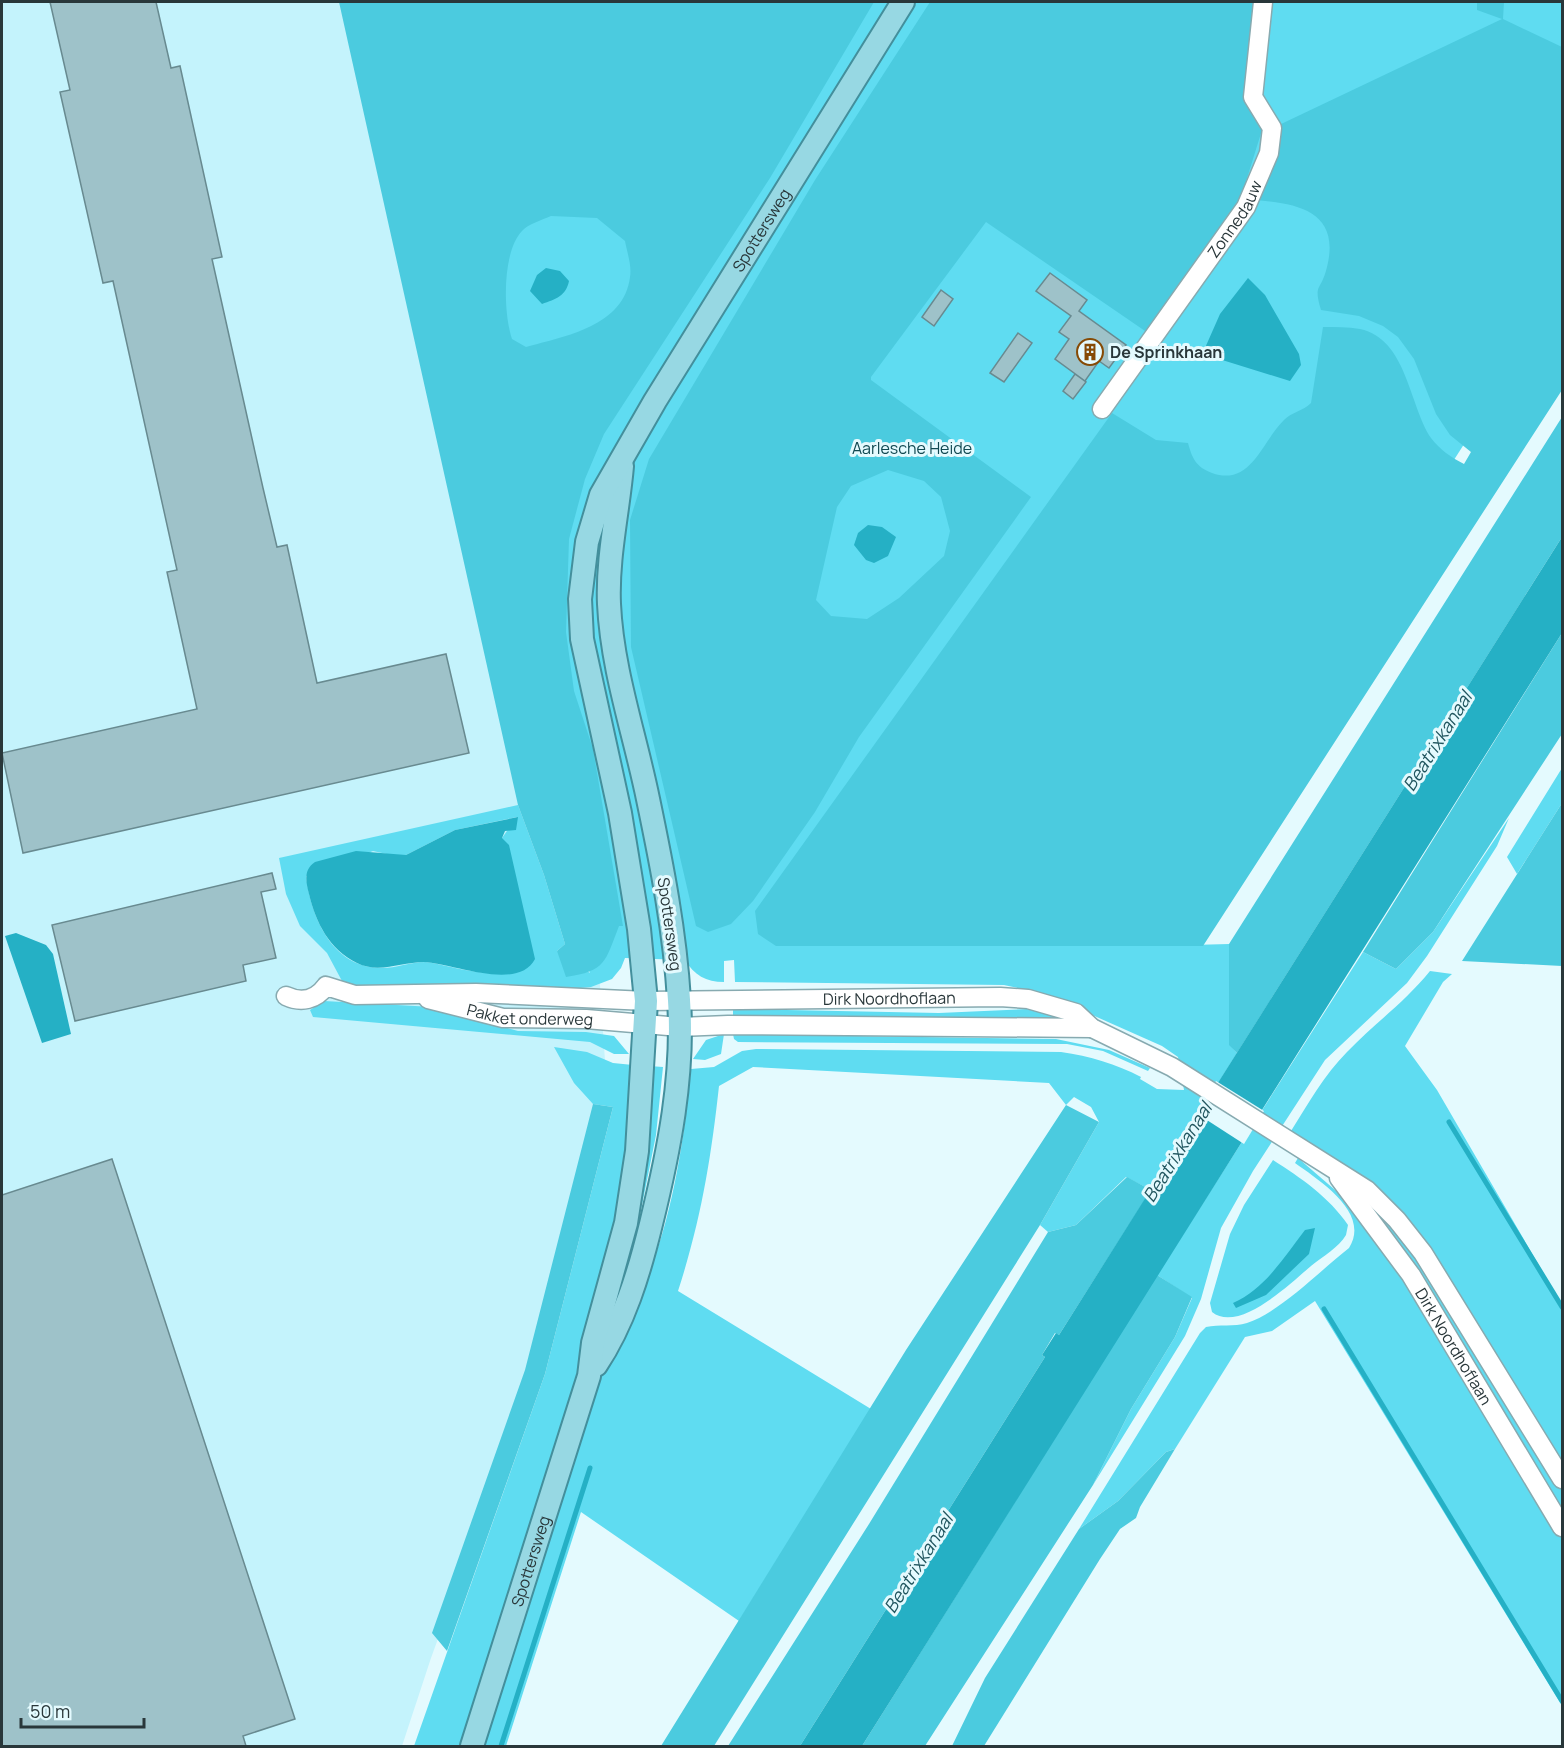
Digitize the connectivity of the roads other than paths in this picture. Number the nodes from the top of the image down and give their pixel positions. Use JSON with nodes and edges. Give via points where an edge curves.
{"nodes":[{"id":1,"x":903,"y":2,"type":"edge"},
{"id":2,"x":1263,"y":2,"type":"edge"},
{"id":3,"x":1102,"y":409,"type":"dead end"},
{"id":4,"x":622,"y":462,"type":"junction"},
{"id":5,"x":286,"y":996,"type":"dead end"},
{"id":6,"x":416,"y":996,"type":"junction"},
{"id":7,"x":680,"y":1000,"type":"junction"},
{"id":8,"x":646,"y":1001,"type":"junction"},
{"id":9,"x":646,"y":1024,"type":"junction"},
{"id":10,"x":680,"y":1027,"type":"junction"},
{"id":11,"x":1092,"y":1028,"type":"junction"},
{"id":12,"x":1335,"y":1171,"type":"junction"},
{"id":13,"x":589,"y":1376,"type":"junction"},
{"id":14,"x":1563,"y":1479,"type":"edge"},
{"id":15,"x":1563,"y":1527,"type":"edge"},
{"id":16,"x":471,"y":1746,"type":"edge"}],
"edges":[{"from":1,"to":4,"type":"main road","name":"Spottersweg","via":[[655,401]]},
{"from":2,"to":3,"type":"street","name":"Zonnedauw","via":[[1253,97],[1272,128],[1269,153],[1246,207]]},
{"from":4,"to":7,"type":"main road","name":"Spottersweg","via":[[610,555],[609,605],[672,920]]},
{"from":4,"to":8,"type":"main road","name":"Spottersweg","via":[[601,495],[587,542],[580,599],[582,639],[620,813]]},
{"from":5,"to":6,"type":"street","name":"Pakket onderweg","via":[[296,1001],[312,998],[326,986],[355,995]]},
{"from":6,"to":8,"type":"street","name":"Pakket onderweg","via":[[476,993]]},
{"from":6,"to":9,"type":"street","name":"Pakket onderweg","via":[[503,1018]]},
{"from":7,"to":8,"type":"street","name":"Pakket onderweg"},
{"from":7,"to":10,"type":"main road","name":"Spottersweg"},
{"from":7,"to":11,"type":"street","name":"Dirk Noordhoflaan","via":[[1018,998],[1059,1006],[1076,1013]]},
{"from":8,"to":9,"type":"main road","name":"Spottersweg"},
{"from":9,"to":10,"type":"street","name":"Pakket onderweg"},
{"from":9,"to":13,"type":"main road","name":"Spottersweg","via":[[637,1151],[626,1223],[593,1343]]},
{"from":10,"to":11,"type":"street","name":"Dirk Noordhoflaan"},
{"from":10,"to":13,"type":"main road","name":"Spottersweg","via":[[678,1077],[666,1163],[640,1268],[606,1350]]},
{"from":11,"to":12,"type":"street","name":"Dirk Noordhoflaan","via":[[1172,1067]]},
{"from":12,"to":14,"type":"street","name":"Dirk Noordhoflaan","via":[[1367,1190],[1424,1253]]},
{"from":12,"to":15,"type":"street","name":"Dirk Noordhoflaan","via":[[1411,1275]]},
{"from":13,"to":16,"type":"main road","name":"Spottersweg"}]}
